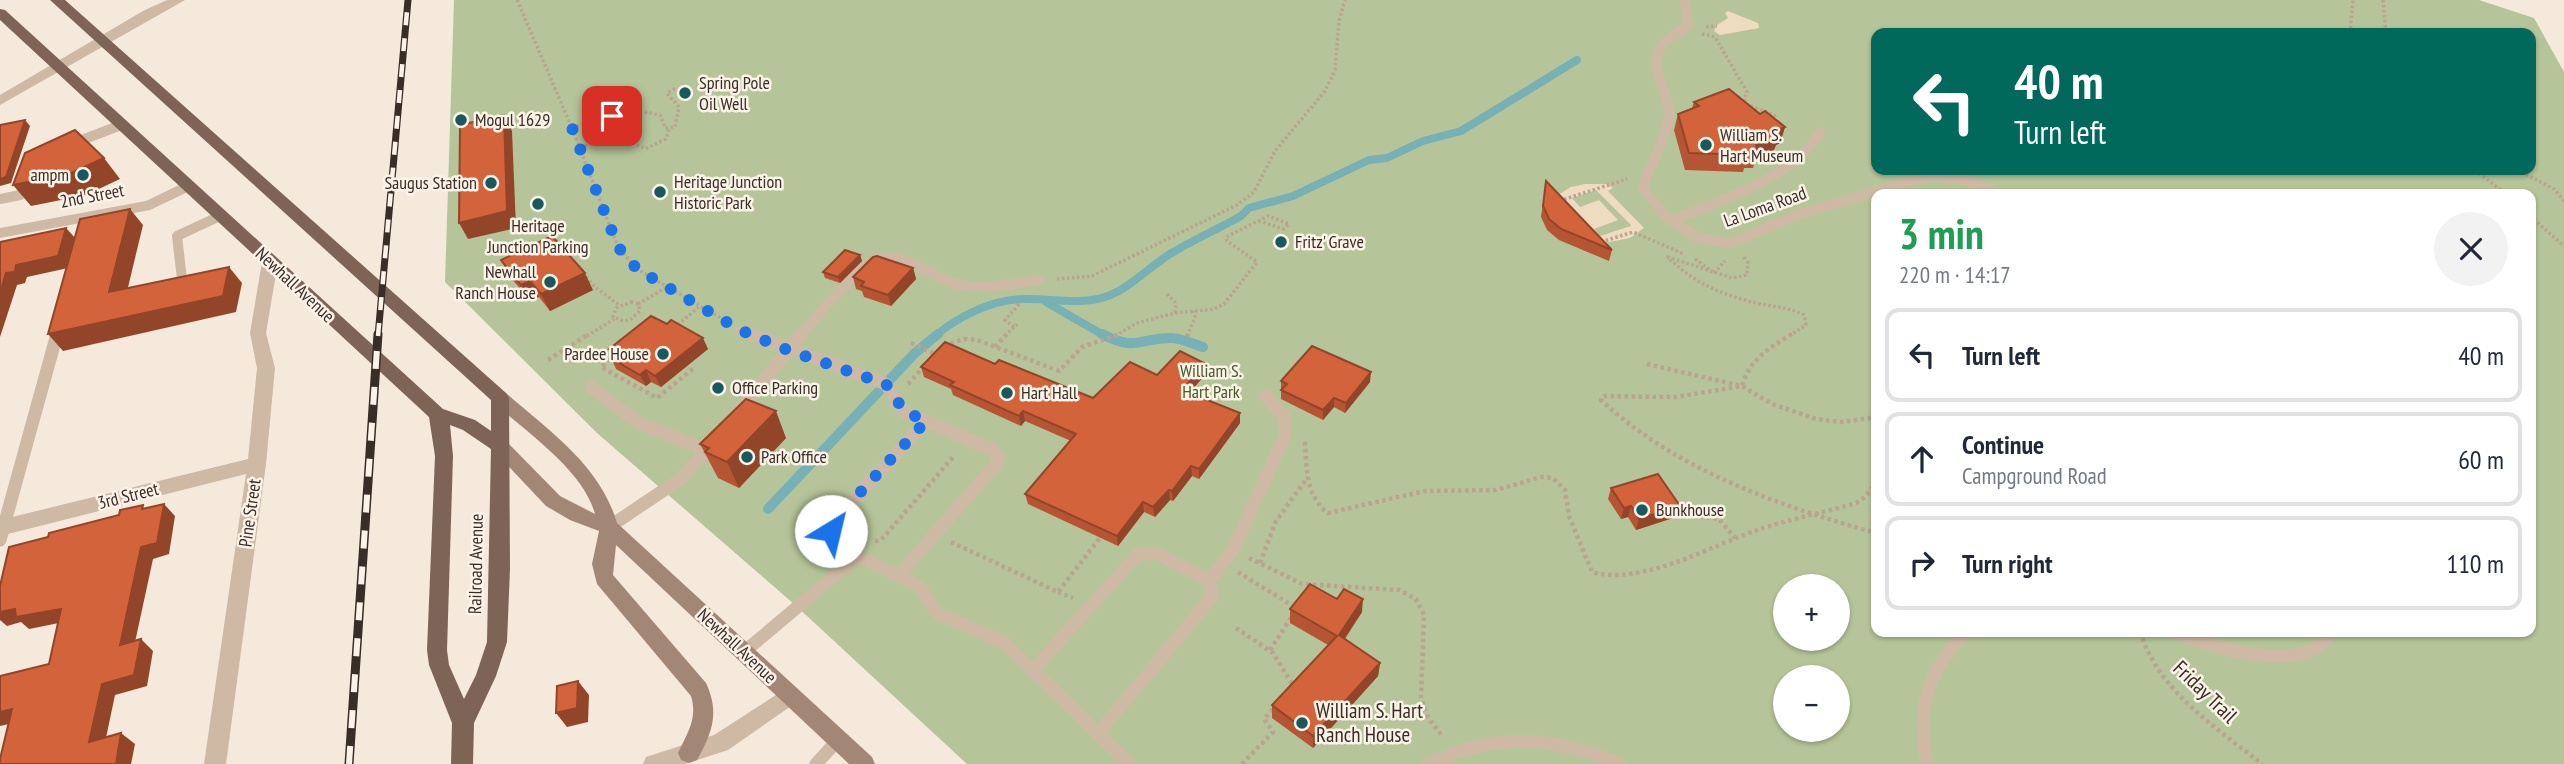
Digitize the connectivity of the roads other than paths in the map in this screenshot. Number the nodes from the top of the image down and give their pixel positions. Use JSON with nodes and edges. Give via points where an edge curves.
{"nodes":[{"id":1,"x":57,"y":0,"type":"edge"},
{"id":2,"x":178,"y":0,"type":"edge"},
{"id":3,"x":1685,"y":0,"type":"edge"},
{"id":4,"x":0,"y":13,"type":"edge"},
{"id":5,"x":103,"y":41,"type":"junction"},
{"id":6,"x":59,"y":68,"type":"junction"},
{"id":7,"x":0,"y":101,"type":"edge"},
{"id":8,"x":121,"y":125,"type":"junction"},
{"id":9,"x":1820,"y":132,"type":"dead end"},
{"id":10,"x":59,"y":149,"type":"edge"},
{"id":11,"x":31,"y":170,"type":"edge"},
{"id":12,"x":187,"y":186,"type":"junction"},
{"id":13,"x":1884,"y":189,"type":"edge"},
{"id":14,"x":1987,"y":189,"type":"edge"},
{"id":15,"x":1871,"y":193,"type":"edge"},
{"id":16,"x":0,"y":199,"type":"edge"},
{"id":17,"x":91,"y":215,"type":"junction"},
{"id":18,"x":220,"y":216,"type":"junction"},
{"id":19,"x":1671,"y":221,"type":"junction"},
{"id":20,"x":86,"y":232,"type":"edge"},
{"id":21,"x":0,"y":233,"type":"edge"},
{"id":22,"x":270,"y":262,"type":"junction"},
{"id":23,"x":182,"y":279,"type":"edge"},
{"id":24,"x":1040,"y":280,"type":"road end"},
{"id":25,"x":64,"y":312,"type":"edge"},
{"id":26,"x":740,"y":330,"type":"road end"},
{"id":27,"x":790,"y":351,"type":"junction"},
{"id":28,"x":591,"y":387,"type":"dead end"},
{"id":29,"x":1266,"y":396,"type":"dead end"},
{"id":30,"x":500,"y":398,"type":"junction"},
{"id":31,"x":437,"y":414,"type":"junction"},
{"id":32,"x":732,"y":420,"type":"edge"},
{"id":33,"x":926,"y":421,"type":"junction"},
{"id":34,"x":500,"y":446,"type":"junction"},
{"id":35,"x":257,"y":464,"type":"junction"},
{"id":36,"x":609,"y":527,"type":"junction"},
{"id":37,"x":1,"y":531,"type":"edge"},
{"id":38,"x":853,"y":552,"type":"junction"},
{"id":39,"x":899,"y":575,"type":"junction"},
{"id":40,"x":1209,"y":581,"type":"junction"},
{"id":41,"x":1962,"y":637,"type":"edge"},
{"id":42,"x":2188,"y":637,"type":"edge"},
{"id":43,"x":2328,"y":637,"type":"edge"},
{"id":44,"x":744,"y":652,"type":"junction"},
{"id":45,"x":1033,"y":670,"type":"junction"},
{"id":46,"x":790,"y":695,"type":"junction"},
{"id":47,"x":463,"y":723,"type":"junction"},
{"id":48,"x":1099,"y":732,"type":"junction"},
{"id":49,"x":838,"y":740,"type":"junction"},
{"id":50,"x":689,"y":753,"type":"junction"},
{"id":51,"x":215,"y":764,"type":"edge"},
{"id":52,"x":462,"y":764,"type":"edge"},
{"id":53,"x":654,"y":764,"type":"edge"},
{"id":54,"x":816,"y":764,"type":"edge"},
{"id":55,"x":864,"y":764,"type":"edge"},
{"id":56,"x":1129,"y":764,"type":"edge"},
{"id":57,"x":1429,"y":764,"type":"edge"},
{"id":58,"x":1619,"y":764,"type":"edge"},
{"id":59,"x":1927,"y":764,"type":"edge"}],
"edges":[{"from":1,"to":5,"type":"main road","name":"Newhall Avenue"},
{"from":2,"to":5,"type":"street"},
{"from":3,"to":19,"type":"lane","name":"La Loma Road","via":[[1690,19],[1685,29],[1664,42],[1657,55],[1657,72],[1670,108],[1643,188]]},
{"from":4,"to":6,"type":"main road","name":"Newhall Avenue"},
{"from":5,"to":6,"type":"street"},
{"from":5,"to":30,"type":"main road","name":"Newhall Avenue"},
{"from":6,"to":7,"type":"street"},
{"from":6,"to":8,"type":"main road","name":"Newhall Avenue"},
{"from":8,"to":10,"type":"lane"},
{"from":8,"to":12,"type":"main road","name":"Newhall Avenue"},
{"from":9,"to":19,"type":"lane","via":[[1812,150],[1782,171]]},
{"from":11,"to":16,"type":"lane","via":[[20,195]]},
{"from":12,"to":17,"type":"street","name":"2nd Street","via":[[150,205]]},
{"from":12,"to":18,"type":"main road","name":"Newhall Avenue"},
{"from":13,"to":14,"type":"lane","name":"La Loma Road","via":[[1928,176],[1964,179]]},
{"from":15,"to":19,"type":"lane","name":"La Loma Road","via":[[1800,214],[1731,243],[1698,239]]},
{"from":17,"to":20,"type":"lane"},
{"from":17,"to":21,"type":"street","name":"2nd Street"},
{"from":18,"to":22,"type":"main road","name":"Newhall Avenue"},
{"from":18,"to":23,"type":"lane","via":[[177,236]]},
{"from":22,"to":31,"type":"main road","name":"Newhall Avenue"},
{"from":22,"to":35,"type":"street","name":"Pine Street","via":[[258,333],[266,368]]},
{"from":24,"to":27,"type":"lane","via":[[959,284],[903,259],[882,257],[872,261]]},
{"from":25,"to":37,"type":"lane"},
{"from":26,"to":27,"type":"lane"},
{"from":27,"to":32,"type":"lane"},
{"from":27,"to":33,"type":"lane","via":[[886,384],[904,411]]},
{"from":28,"to":36,"type":"lane","via":[[640,424],[711,445],[679,480]]},
{"from":29,"to":40,"type":"lane","via":[[1289,424],[1233,550]]},
{"from":30,"to":34,"type":"main road","name":"Railroad Avenue"},
{"from":30,"to":36,"type":"street","name":"Newhall Avenue","via":[[587,477],[601,498]]},
{"from":31,"to":34,"type":"main road","name":"Newhall Avenue","via":[[469,425]]},
{"from":31,"to":47,"type":"main road","name":"Railroad Avenue","via":[[444,456],[437,650]]},
{"from":33,"to":38,"type":"lane","via":[[833,522],[831,531]]},
{"from":33,"to":39,"type":"lane","via":[[993,450],[997,463]]},
{"from":34,"to":36,"type":"street","name":"Newhall Avenue","via":[[553,501]]},
{"from":34,"to":47,"type":"main road","name":"Railroad Avenue","via":[[497,642]]},
{"from":35,"to":37,"type":"street","name":"3rd Street"},
{"from":35,"to":51,"type":"street","name":"Pine Street"},
{"from":36,"to":44,"type":"street","name":"Newhall Avenue"},
{"from":36,"to":50,"type":"street","via":[[601,562],[604,578],[704,699],[704,725]]},
{"from":38,"to":39,"type":"lane"},
{"from":38,"to":44,"type":"lane"},
{"from":39,"to":45,"type":"lane","via":[[919,586],[937,613],[1005,643]]},
{"from":40,"to":45,"type":"lane","via":[[1159,554],[1138,554]]},
{"from":40,"to":48,"type":"lane","via":[[1212,597]]},
{"from":41,"to":59,"type":"lane","via":[[1932,676],[1924,700],[1920,718]]},
{"from":42,"to":43,"type":"lane","via":[[2270,658],[2316,648]]},
{"from":44,"to":46,"type":"street","name":"Newhall Avenue"},
{"from":45,"to":48,"type":"lane"},
{"from":46,"to":49,"type":"street","name":"Newhall Avenue"},
{"from":46,"to":50,"type":"street","via":[[731,737]]},
{"from":47,"to":52,"type":"main road","name":"Railroad Avenue"},
{"from":48,"to":56,"type":"lane"},
{"from":49,"to":54,"type":"lane"},
{"from":49,"to":55,"type":"street","name":"Newhall Avenue"},
{"from":50,"to":53,"type":"street"},
{"from":57,"to":58,"type":"lane","via":[[1451,751],[1482,743],[1544,742]]}]}
